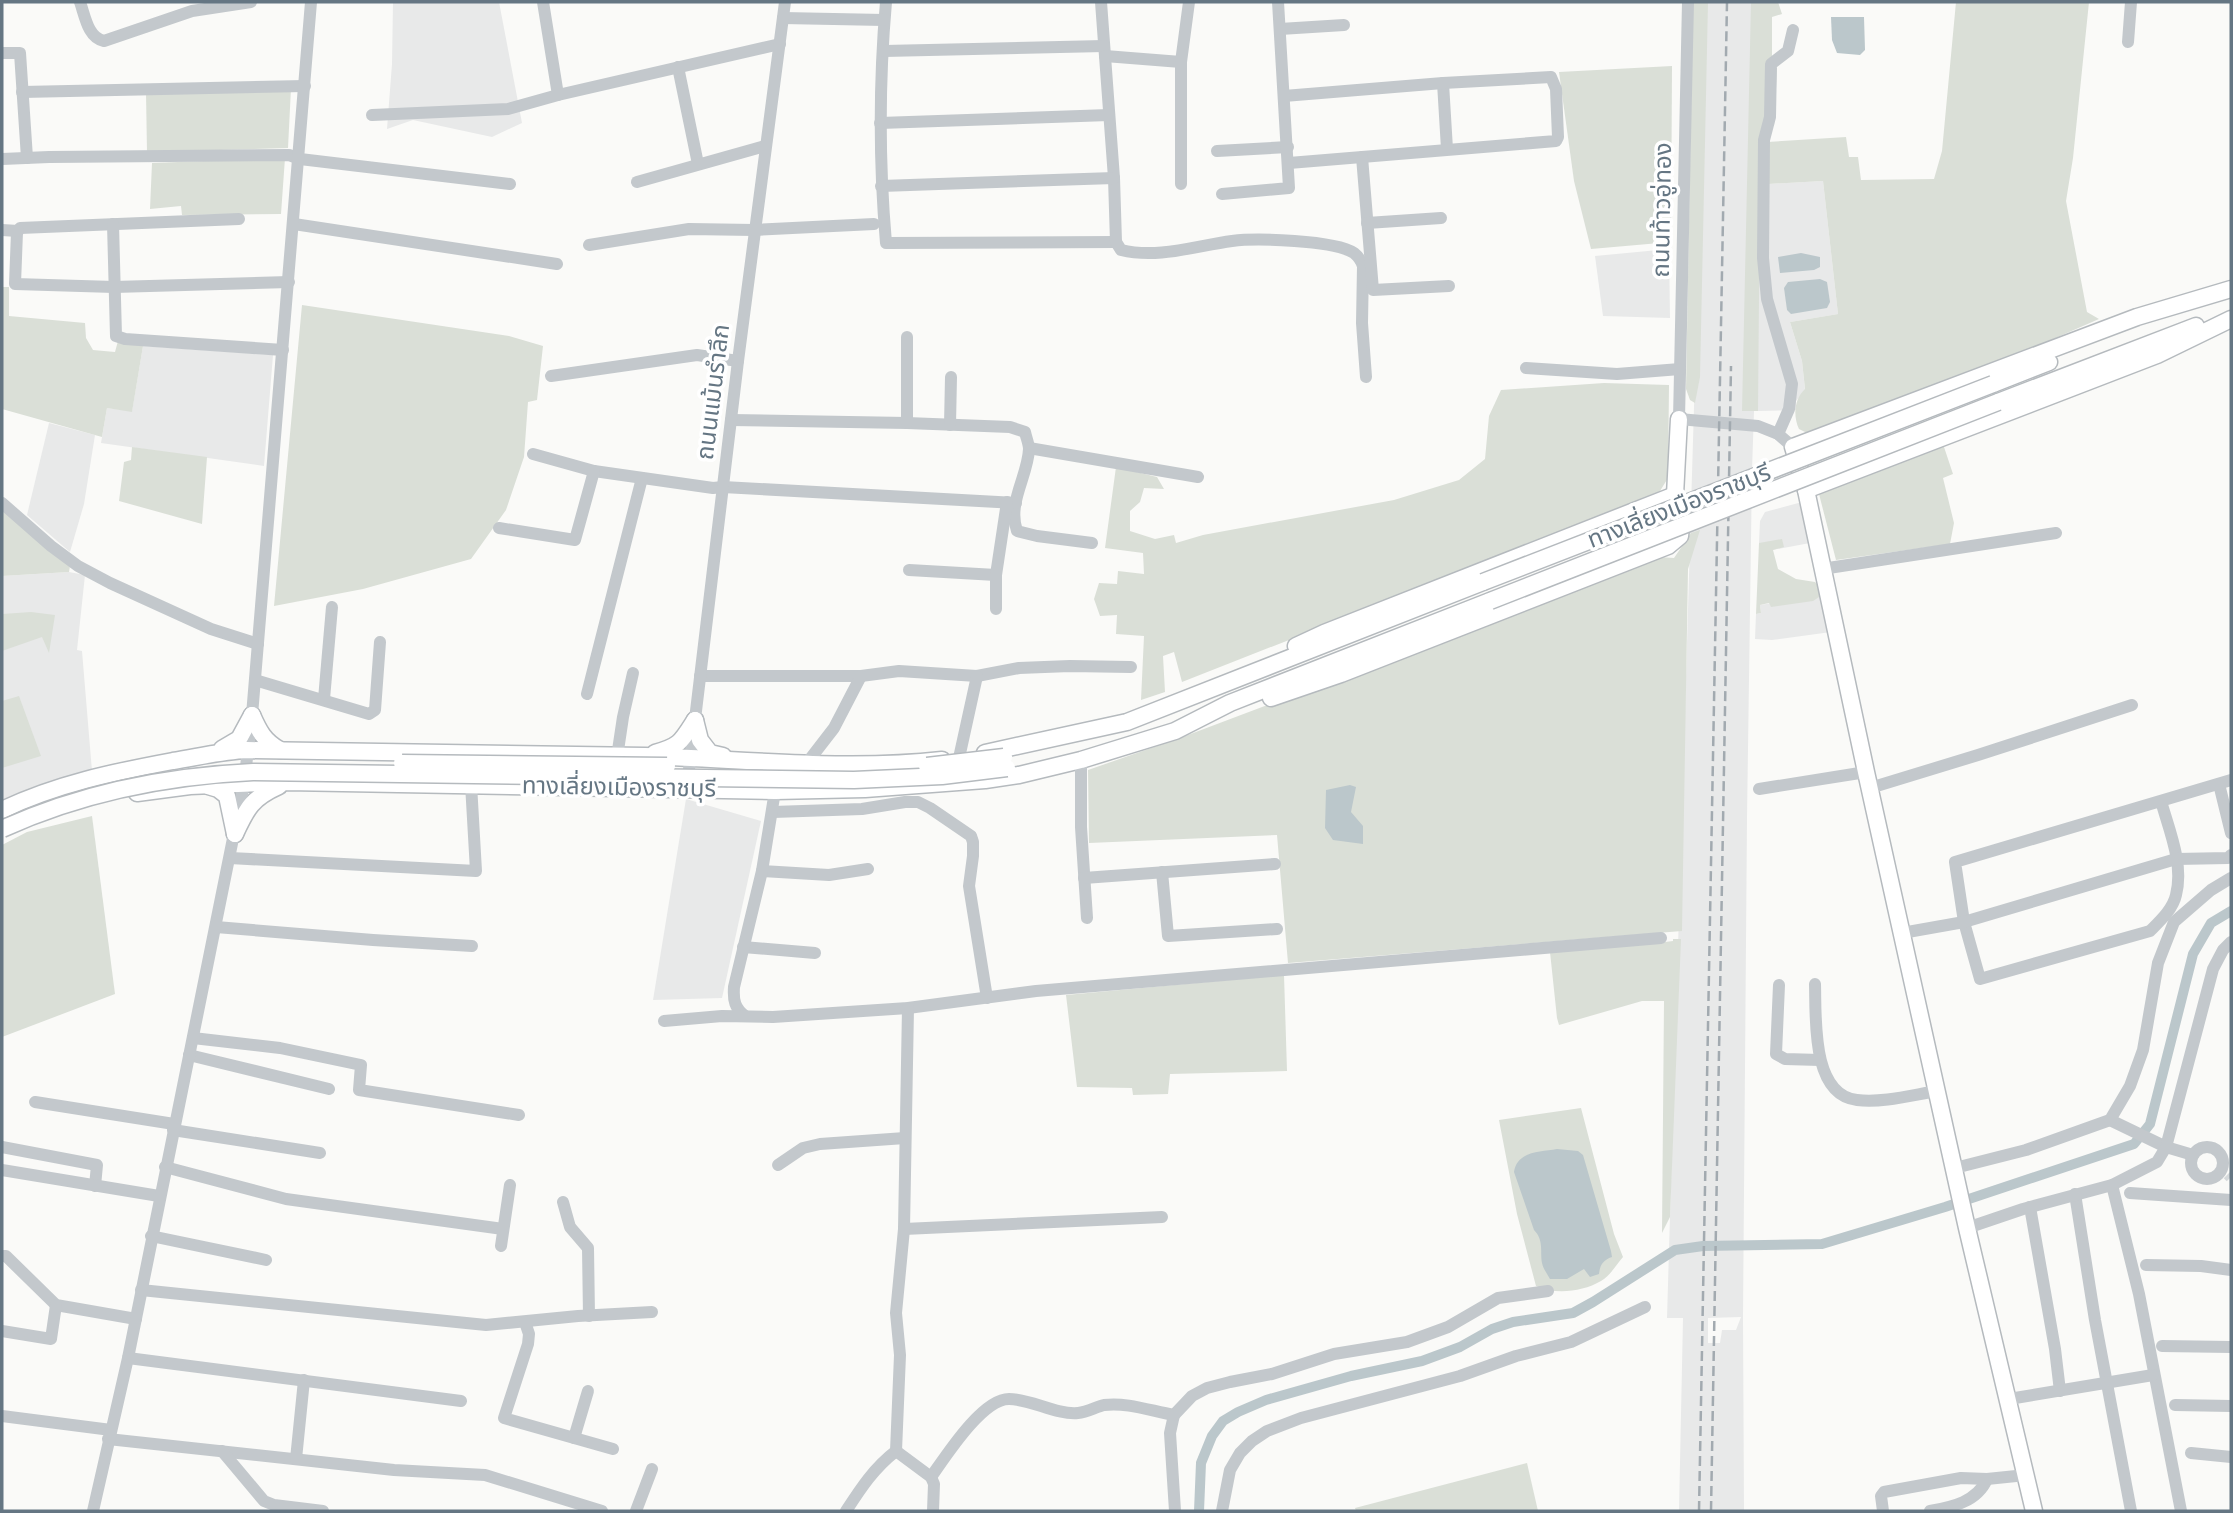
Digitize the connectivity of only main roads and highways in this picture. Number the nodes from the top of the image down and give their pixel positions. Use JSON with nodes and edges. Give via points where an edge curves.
{"nodes":[{"id":1,"x":2231,"y":289,"type":"edge"},
{"id":2,"x":2231,"y":312,"type":"edge"},
{"id":3,"x":2231,"y":319,"type":"edge"},
{"id":4,"x":1679,"y":419,"type":"road end"},
{"id":5,"x":1806,"y":489,"type":"junction"},
{"id":6,"x":1675,"y":495,"type":"junction"},
{"id":7,"x":1230,"y":703,"type":"junction"},
{"id":8,"x":1177,"y":704,"type":"junction"},
{"id":9,"x":1127,"y":722,"type":"junction"},
{"id":10,"x":1175,"y":731,"type":"junction"},
{"id":11,"x":281,"y":750,"type":"junction"},
{"id":12,"x":216,"y":752,"type":"junction"},
{"id":13,"x":642,"y":756,"type":"junction"},
{"id":14,"x":746,"y":761,"type":"junction"},
{"id":15,"x":1005,"y":763,"type":"junction"},
{"id":16,"x":287,"y":782,"type":"junction"},
{"id":17,"x":207,"y":785,"type":"junction"},
{"id":18,"x":2,"y":810,"type":"edge"},
{"id":19,"x":2,"y":819,"type":"edge"},
{"id":20,"x":2,"y":829,"type":"edge"},
{"id":21,"x":2,"y":836,"type":"edge"},
{"id":22,"x":2034,"y":1511,"type":"edge"}],
"edges":[{"from":1,"to":5,"type":"main road","via":[[2137,317],[1793,447]]},
{"from":1,"to":8,"type":"main road","name":"ทางเลี่ยงเมืองราชบุรี","bridge":true},
{"from":2,"to":7,"type":"main road","name":"ทางเลี่ยงเมืองราชบุรี","bridge":true},
{"from":3,"to":5,"type":"main road","via":[[2157,355]]},
{"from":4,"to":6,"type":"main road"},
{"from":5,"to":22,"type":"main road","via":[[1966,1223]]},
{"from":6,"to":8,"type":"main road","via":[[1324,633]]},
{"from":6,"to":10,"type":"main road","via":[[1682,519],[1680,537],[1668,546],[1341,674]]},
{"from":7,"to":10,"type":"main road","name":"ทางเลี่ยงเมืองราชบุรี"},
{"from":7,"to":15,"type":"main road","name":"ทางเลี่ยงเมืองราชบุรี","via":[[1097,747]]},
{"from":8,"to":9,"type":"main road","name":"ทางเลี่ยงเมืองราชบุรี"},
{"from":9,"to":14,"type":"main road","name":"ทางเลี่ยงเมืองราชบุรี","via":[[959,758],[873,764]]},
{"from":9,"to":15,"type":"main road","name":"ทางเลี่ยงเมืองราชบุรี"},
{"from":10,"to":16,"type":"main road","name":"ทางเลี่ยงเมืองราชบุรี","via":[[1019,775],[946,785],[775,791]]},
{"from":11,"to":12,"type":"main road","name":"ทางเลี่ยงเมืองราชบุรี"},
{"from":11,"to":12,"type":"main road","via":[[267,743],[252,715],[239,739]]},
{"from":11,"to":13,"type":"main road","name":"ทางเลี่ยงเมืองราชบุรี"},
{"from":12,"to":18,"type":"main road","name":"ทางเลี่ยงเมืองราชบุรี","via":[[78,781]]},
{"from":13,"to":14,"type":"main road","name":"ทางเลี่ยงเมืองราชบุรี"},
{"from":13,"to":14,"type":"main road","via":[[673,748],[695,720],[700,740],[710,753]]},
{"from":15,"to":19,"type":"main road","name":"ทางเลี่ยงเมืองราชบุรี","bridge":true,"via":[[853,769],[214,764],[108,782]]},
{"from":15,"to":20,"type":"main road","name":"ทางเลี่ยงเมืองราชบุรี","bridge":true,"via":[[923,777],[854,780],[222,774],[110,792]]},
{"from":16,"to":17,"type":"main road","name":"ทางเลี่ยงเมืองราชบุรี"},
{"from":16,"to":17,"type":"main road","via":[[254,799],[235,834],[227,796]]},
{"from":17,"to":21,"type":"main road","name":"ทางเลี่ยงเมืองราชบุรี","via":[[141,792]]}]}
